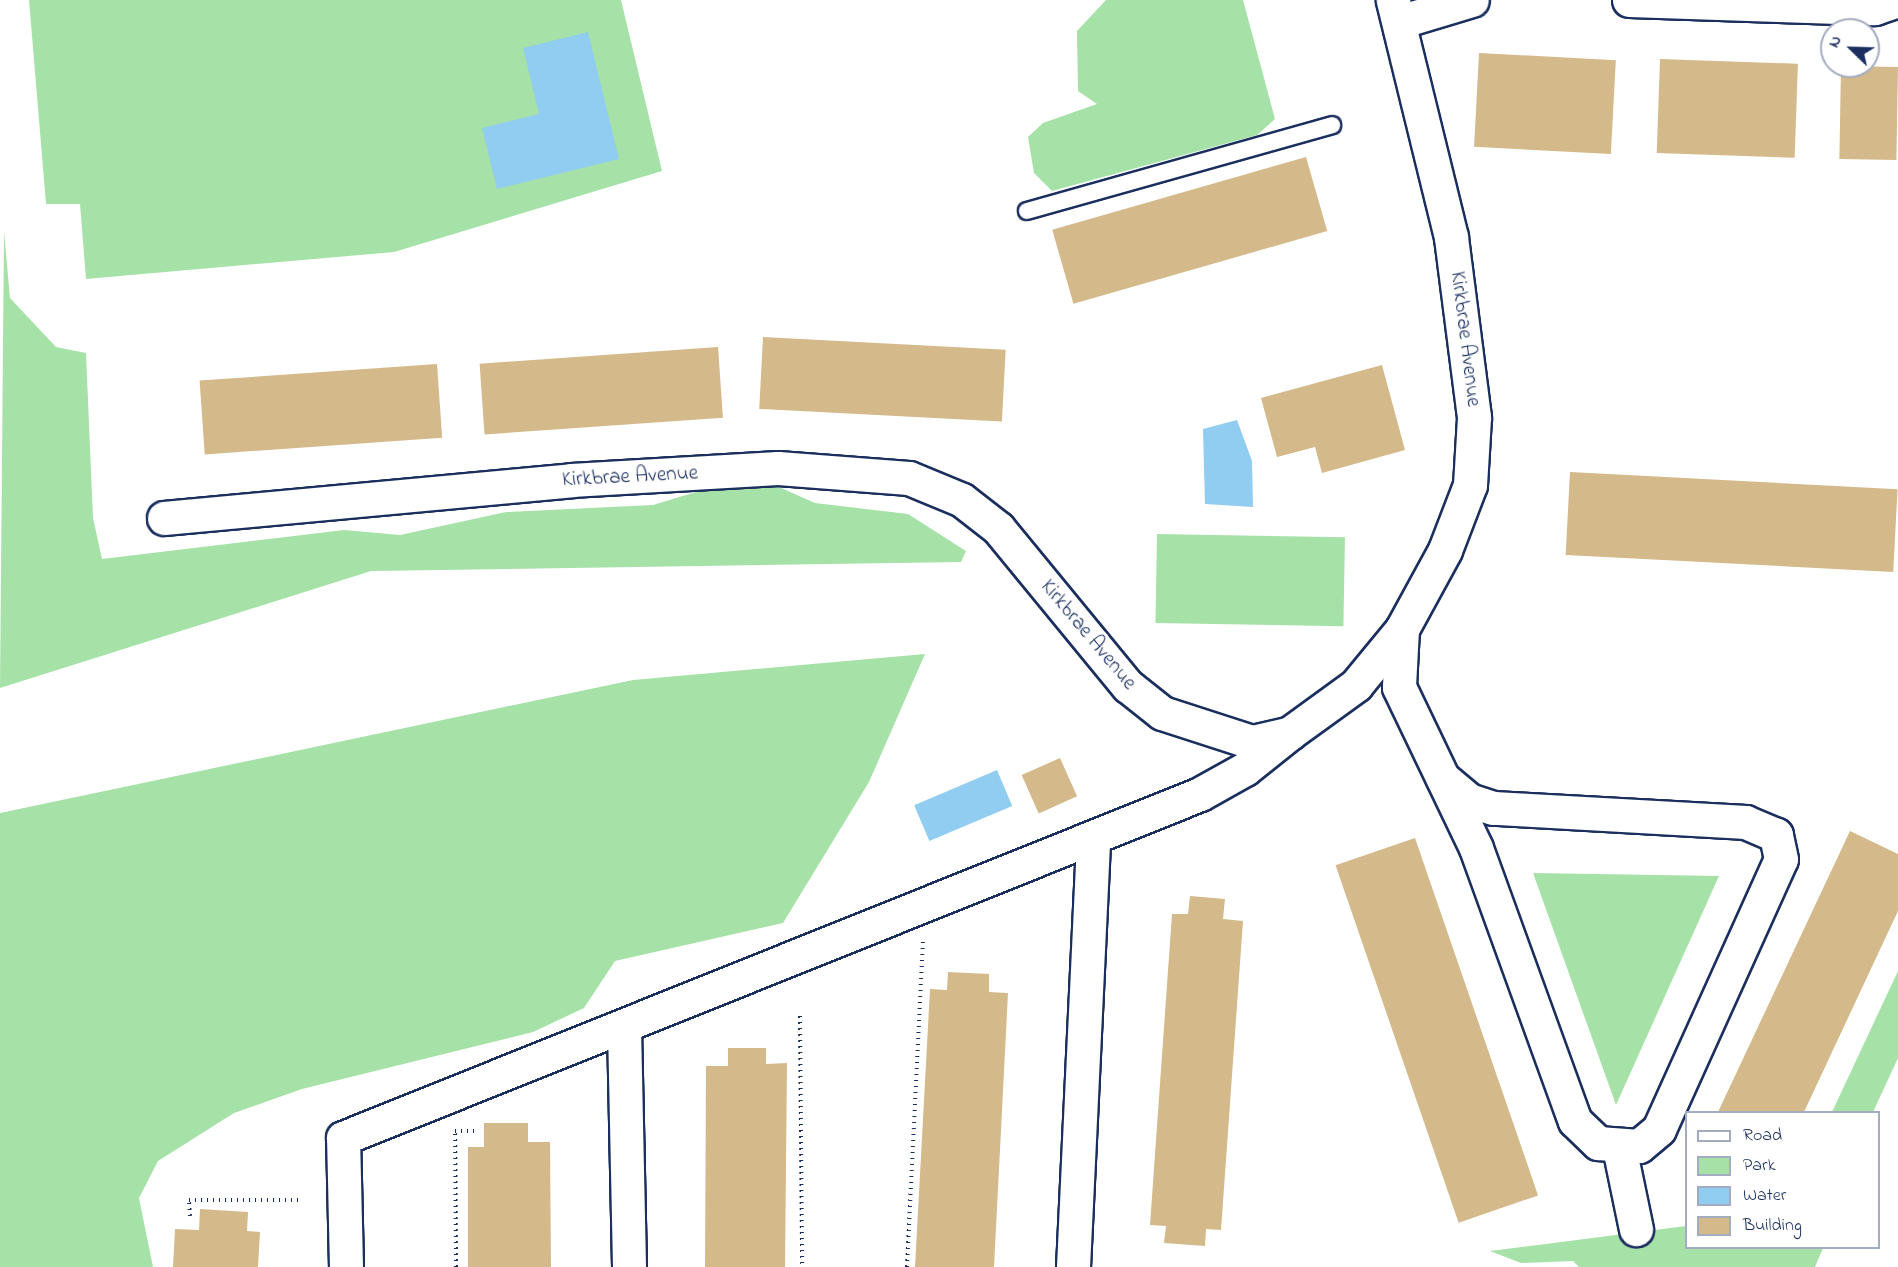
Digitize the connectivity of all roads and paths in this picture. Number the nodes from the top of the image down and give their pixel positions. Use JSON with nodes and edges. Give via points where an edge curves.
{"nodes":[{"id":1,"x":1472,"y":0,"type":"edge"},
{"id":2,"x":1629,"y":0,"type":"edge"},
{"id":3,"x":1898,"y":0,"type":"edge"},
{"id":4,"x":1396,"y":11,"type":"edge"},
{"id":5,"x":1332,"y":125,"type":"dead end"},
{"id":6,"x":1027,"y":212,"type":"dead end"},
{"id":7,"x":164,"y":518,"type":"dead end"},
{"id":8,"x":1402,"y":629,"type":"junction"},
{"id":9,"x":1290,"y":732,"type":"junction"},
{"id":10,"x":1443,"y":778,"type":"junction"},
{"id":11,"x":1093,"y":837,"type":"junction"},
{"id":12,"x":925,"y":903,"type":"junction"},
{"id":13,"x":800,"y":1016,"type":"dead end"},
{"id":14,"x":624,"y":1027,"type":"junction"},
{"id":15,"x":477,"y":1131,"type":"dead end"},
{"id":16,"x":1619,"y":1147,"type":"junction"},
{"id":17,"x":298,"y":1200,"type":"dead end"},
{"id":18,"x":190,"y":1216,"type":"dead end"},
{"id":19,"x":1636,"y":1229,"type":"dead end"},
{"id":20,"x":346,"y":1267,"type":"edge"},
{"id":21,"x":456,"y":1267,"type":"edge"},
{"id":22,"x":629,"y":1267,"type":"edge"},
{"id":23,"x":802,"y":1267,"type":"edge"},
{"id":24,"x":906,"y":1267,"type":"edge"},
{"id":25,"x":1073,"y":1267,"type":"edge"}],
"edges":[{"from":1,"to":4,"type":"street","name":"Kirkbrae Avenue"},
{"from":2,"to":3,"type":"street","via":[[1875,8]]},
{"from":4,"to":8,"type":"street","name":"Kirkbrae Avenue","via":[[1451,237],[1474,417],[1470,485],[1446,550]]},
{"from":5,"to":6,"type":"lane"},
{"from":7,"to":9,"type":"street","name":"Kirkbrae Avenue","via":[[571,480],[755,470],[852,471],[909,478],[962,500],[998,528],[1128,686],[1162,713],[1252,741]]},
{"from":8,"to":9,"type":"street","name":"Kirkbrae Avenue","via":[[1356,685]]},
{"from":8,"to":10,"type":"street","via":[[1399,687]]},
{"from":9,"to":11,"type":"street","via":[[1245,769],[1209,789]]},
{"from":10,"to":16,"type":"street","via":[[1482,866],[1575,1121],[1598,1143]]},
{"from":10,"to":16,"type":"street","via":[[1468,800],[1493,808],[1746,822],[1776,835],[1781,859],[1659,1129],[1639,1146]]},
{"from":11,"to":12,"type":"street"},
{"from":11,"to":25,"type":"street"},
{"from":12,"to":14,"type":"street"},
{"from":12,"to":24,"type":"path"},
{"from":13,"to":23,"type":"path"},
{"from":14,"to":20,"type":"street","via":[[343,1138]]},
{"from":14,"to":22,"type":"street"},
{"from":15,"to":21,"type":"path","via":[[455,1131]]},
{"from":16,"to":19,"type":"street"},
{"from":17,"to":18,"type":"path","via":[[189,1200]]}]}
